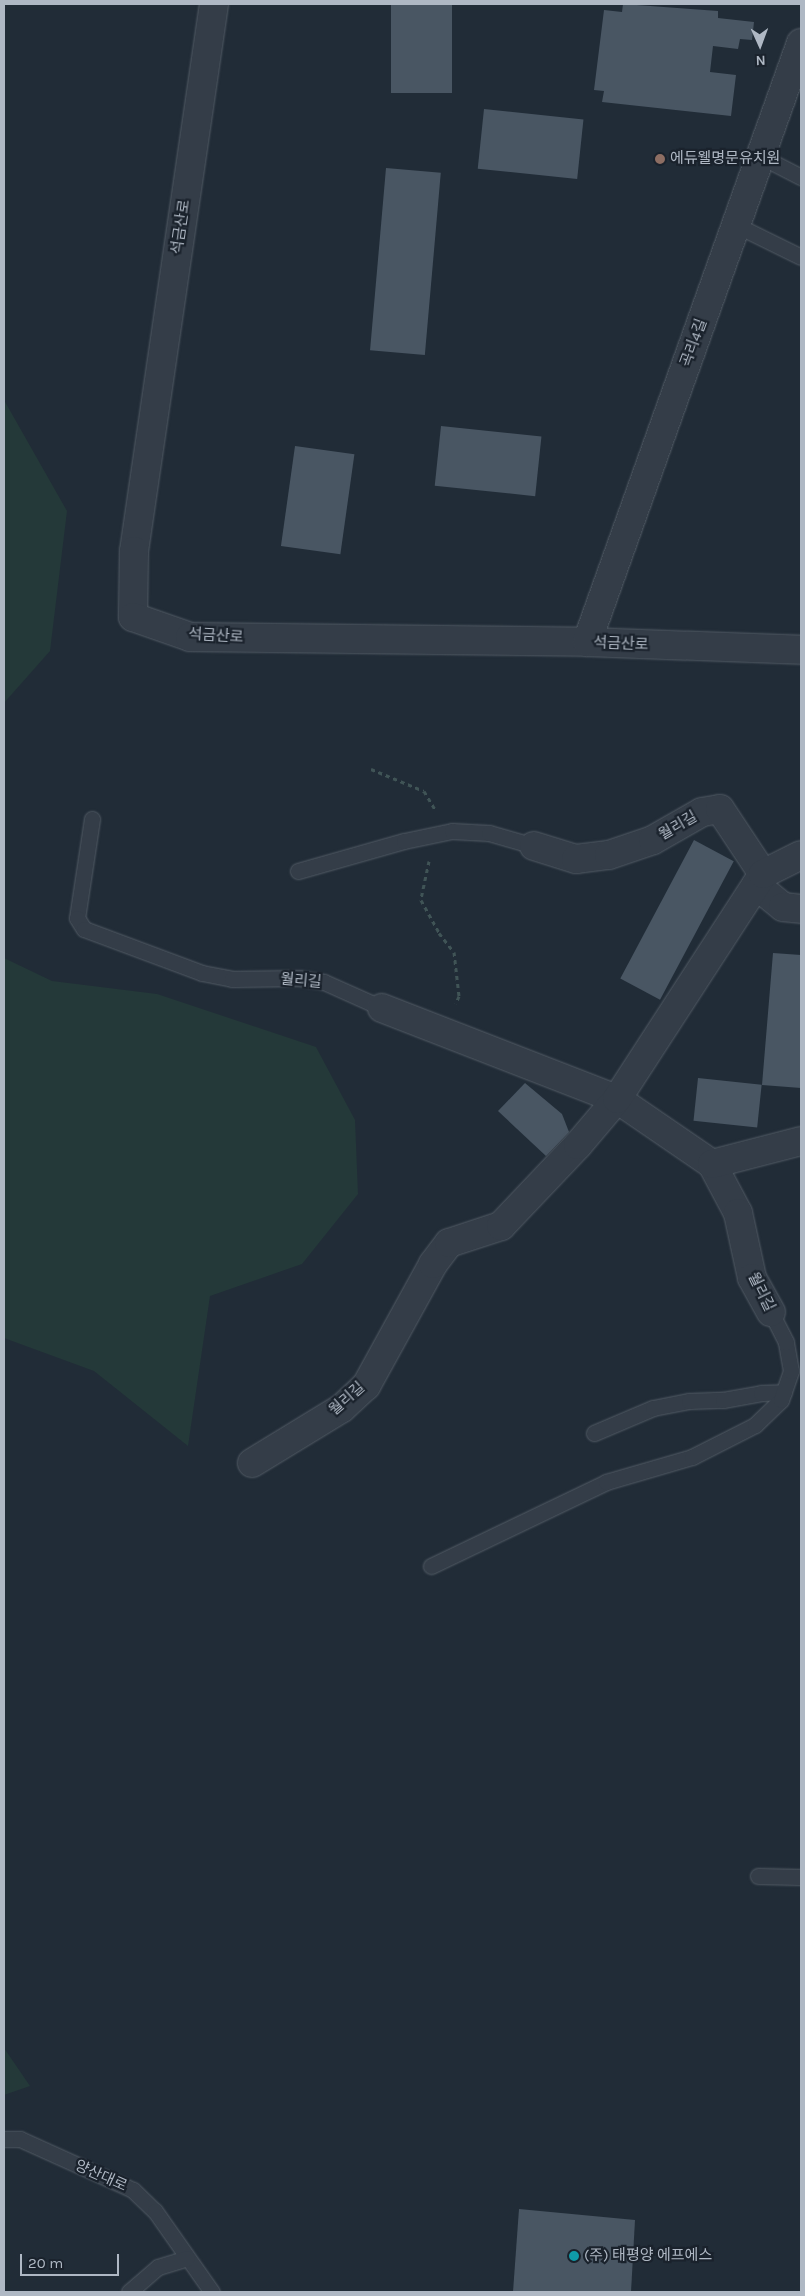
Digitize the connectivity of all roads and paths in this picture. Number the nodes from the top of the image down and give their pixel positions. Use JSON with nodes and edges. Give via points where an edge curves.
{"nodes":[{"id":1,"x":214,"y":4,"type":"edge"},
{"id":2,"x":801,"y":43,"type":"edge"},
{"id":3,"x":794,"y":84,"type":"edge"},
{"id":4,"x":760,"y":156,"type":"junction"},
{"id":5,"x":801,"y":177,"type":"edge"},
{"id":6,"x":736,"y":225,"type":"junction"},
{"id":7,"x":801,"y":257,"type":"edge"},
{"id":8,"x":587,"y":642,"type":"junction"},
{"id":9,"x":801,"y":650,"type":"edge"},
{"id":10,"x":371,"y":769,"type":"dead end"},
{"id":11,"x":92,"y":819,"type":"dead end"},
{"id":12,"x":452,"y":831,"type":"junction"},
{"id":13,"x":434,"y":835,"type":"junction"},
{"id":14,"x":534,"y":846,"type":"joint"},
{"id":15,"x":801,"y":855,"type":"edge"},
{"id":16,"x":298,"y":871,"type":"dead end"},
{"id":17,"x":760,"y":880,"type":"junction"},
{"id":18,"x":801,"y":909,"type":"edge"},
{"id":19,"x":382,"y":1008,"type":"joint"},
{"id":20,"x":443,"y":1030,"type":"junction"},
{"id":21,"x":617,"y":1099,"type":"junction"},
{"id":22,"x":801,"y":1142,"type":"edge"},
{"id":23,"x":712,"y":1164,"type":"junction"},
{"id":24,"x":771,"y":1312,"type":"joint"},
{"id":25,"x":784,"y":1392,"type":"junction"},
{"id":26,"x":594,"y":1433,"type":"dead end"},
{"id":27,"x":252,"y":1463,"type":"dead end"},
{"id":28,"x":431,"y":1566,"type":"dead end"},
{"id":29,"x":758,"y":1876,"type":"dead end"},
{"id":30,"x":801,"y":1877,"type":"edge"},
{"id":31,"x":4,"y":2139,"type":"edge"},
{"id":32,"x":187,"y":2258,"type":"junction"},
{"id":33,"x":129,"y":2292,"type":"edge"},
{"id":34,"x":212,"y":2292,"type":"edge"}],
"edges":[{"from":1,"to":8,"type":"street","name":"석금산로","via":[[134,551],[133,617],[190,638]]},
{"from":2,"to":3,"type":"street","name":"곡리4길"},
{"from":3,"to":4,"type":"street","name":"곡리4길"},
{"from":4,"to":5,"type":"lane"},
{"from":4,"to":6,"type":"street","name":"곡리4길"},
{"from":6,"to":7,"type":"lane"},
{"from":6,"to":8,"type":"street","name":"곡리4길"},
{"from":8,"to":9,"type":"street","name":"석금산로"},
{"from":10,"to":12,"type":"path","via":[[424,791]]},
{"from":11,"to":19,"type":"lane","name":"월리길","via":[[77,918],[84,930],[202,973],[232,979],[299,978],[324,982]]},
{"from":12,"to":13,"type":"lane","name":"월리길"},
{"from":12,"to":14,"type":"lane","name":"월리길","via":[[488,833]]},
{"from":13,"to":16,"type":"lane","name":"월리길"},
{"from":13,"to":20,"type":"path","via":[[421,900],[454,952],[458,973],[458,996]]},
{"from":14,"to":17,"type":"street","name":"월리길","via":[[576,859],[609,856],[653,840],[702,812],[720,809]]},
{"from":15,"to":17,"type":"street"},
{"from":17,"to":18,"type":"street","via":[[783,907]]},
{"from":17,"to":21,"type":"street","name":"월리길"},
{"from":19,"to":20,"type":"street","name":"월리길"},
{"from":20,"to":21,"type":"street","name":"월리길"},
{"from":21,"to":23,"type":"street","name":"월리길"},
{"from":21,"to":27,"type":"street","name":"월리길","via":[[501,1226],[449,1243],[433,1264],[366,1386],[342,1408]]},
{"from":22,"to":23,"type":"street"},
{"from":23,"to":24,"type":"street","name":"월리길","via":[[738,1213],[752,1278]]},
{"from":24,"to":25,"type":"lane","name":"월리길","via":[[786,1342],[791,1371]]},
{"from":25,"to":26,"type":"lane","via":[[671,1404],[614,1422]]},
{"from":25,"to":28,"type":"lane","name":"월리길","via":[[781,1400],[755,1425],[692,1457],[606,1482]]},
{"from":29,"to":30,"type":"lane"},
{"from":31,"to":32,"type":"lane","name":"양산대로","via":[[20,2140],[133,2190],[155,2211]]},
{"from":32,"to":33,"type":"lane","via":[[158,2267]]},
{"from":32,"to":34,"type":"lane","name":"양산대로"}]}
